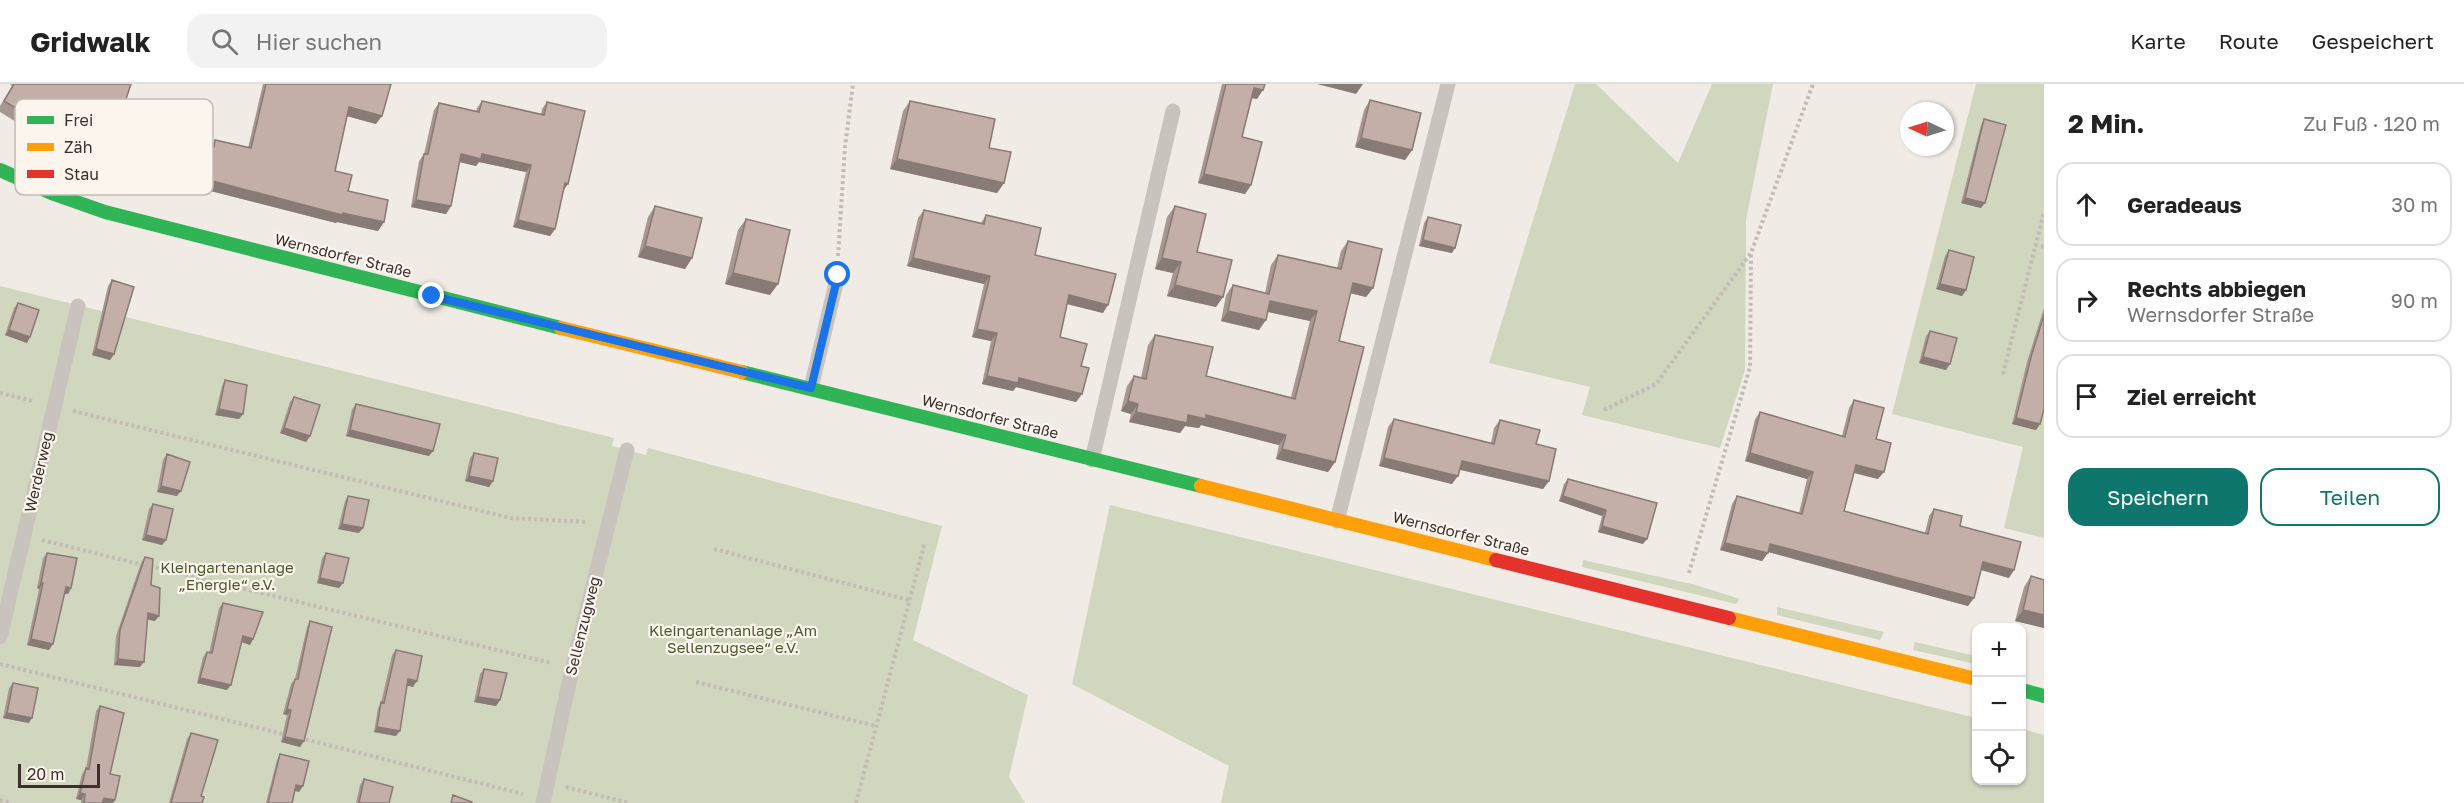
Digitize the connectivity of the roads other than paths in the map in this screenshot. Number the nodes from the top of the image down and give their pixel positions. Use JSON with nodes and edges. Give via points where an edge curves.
{"nodes":[{"id":1,"x":1448,"y":84,"type":"edge"},
{"id":2,"x":1173,"y":111,"type":"dead end"},
{"id":3,"x":0,"y":170,"type":"edge"},
{"id":4,"x":15,"y":177,"type":"edge"},
{"id":5,"x":57,"y":195,"type":"edge"},
{"id":6,"x":838,"y":275,"type":"road end"},
{"id":7,"x":78,"y":306,"type":"dead end"},
{"id":8,"x":811,"y":388,"type":"junction"},
{"id":9,"x":627,"y":450,"type":"dead end"},
{"id":10,"x":1092,"y":460,"type":"junction"},
{"id":11,"x":1337,"y":521,"type":"junction"},
{"id":12,"x":0,"y":637,"type":"edge"},
{"id":13,"x":1972,"y":678,"type":"edge"},
{"id":14,"x":2026,"y":691,"type":"edge"},
{"id":15,"x":2044,"y":696,"type":"edge"},
{"id":16,"x":543,"y":801,"type":"edge"}],
"edges":[{"from":1,"to":11,"type":"lane"},
{"from":2,"to":10,"type":"lane"},
{"from":3,"to":4,"type":"main road","name":"Wernsdorfer Straße"},
{"from":5,"to":8,"type":"main road","name":"Wernsdorfer Straße","via":[[237,247]]},
{"from":6,"to":8,"type":"lane"},
{"from":7,"to":12,"type":"lane","name":"Werderweg"},
{"from":8,"to":10,"type":"main road","name":"Wernsdorfer Straße"},
{"from":9,"to":16,"type":"lane","name":"Sellenzugweg"},
{"from":10,"to":11,"type":"main road","name":"Wernsdorfer Straße"},
{"from":11,"to":13,"type":"main road","name":"Wernsdorfer Straße"},
{"from":14,"to":15,"type":"main road"}]}
